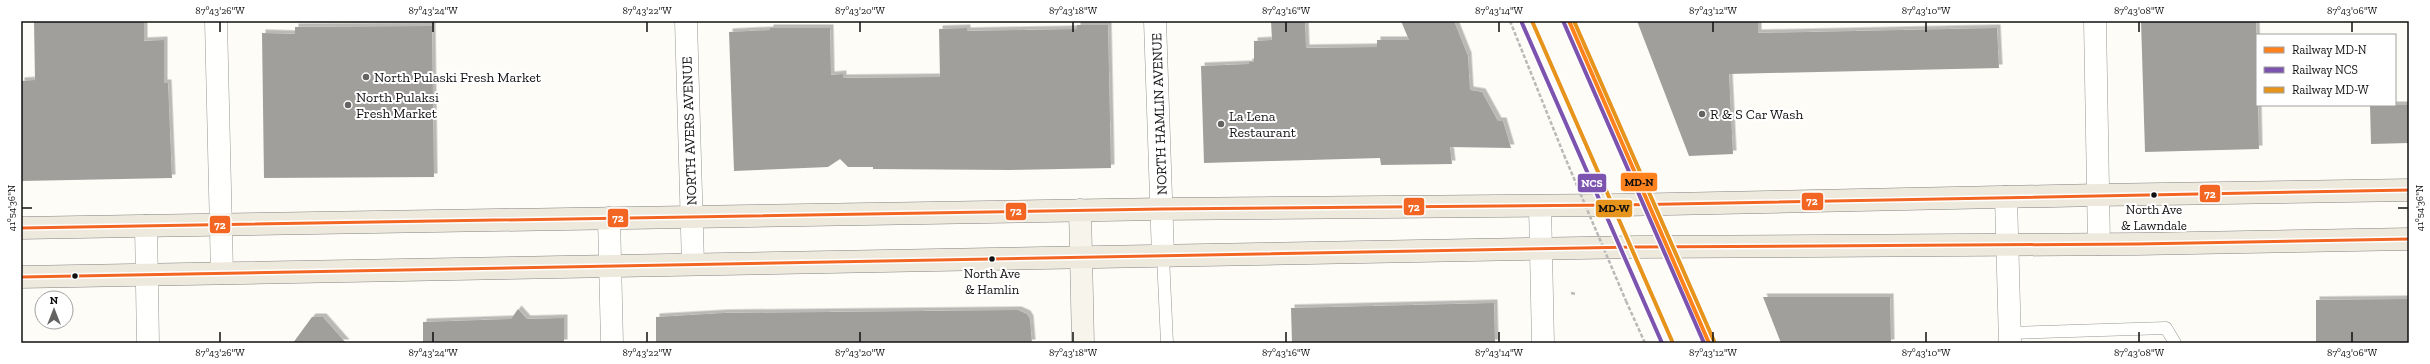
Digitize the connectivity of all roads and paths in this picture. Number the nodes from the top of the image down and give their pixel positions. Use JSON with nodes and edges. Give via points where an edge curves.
{"nodes":[{"id":1,"x":216,"y":21,"type":"edge"},
{"id":2,"x":686,"y":21,"type":"edge"},
{"id":3,"x":1155,"y":21,"type":"edge"},
{"id":4,"x":1510,"y":21,"type":"edge"},
{"id":5,"x":2095,"y":21,"type":"edge"},
{"id":6,"x":2409,"y":190,"type":"edge"},
{"id":7,"x":2098,"y":195,"type":"junction"},
{"id":8,"x":2006,"y":197,"type":"junction"},
{"id":9,"x":1540,"y":206,"type":"junction"},
{"id":10,"x":1162,"y":209,"type":"junction"},
{"id":11,"x":1080,"y":210,"type":"junction"},
{"id":12,"x":692,"y":217,"type":"junction"},
{"id":13,"x":609,"y":218,"type":"junction"},
{"id":14,"x":221,"y":224,"type":"junction"},
{"id":15,"x":146,"y":226,"type":"junction"},
{"id":16,"x":21,"y":228,"type":"edge"},
{"id":17,"x":2409,"y":239,"type":"edge"},
{"id":18,"x":2099,"y":244,"type":"junction"},
{"id":19,"x":2007,"y":245,"type":"junction"},
{"id":20,"x":1541,"y":249,"type":"junction"},
{"id":21,"x":1163,"y":256,"type":"junction"},
{"id":22,"x":1081,"y":257,"type":"junction"},
{"id":23,"x":693,"y":264,"type":"junction"},
{"id":24,"x":610,"y":266,"type":"junction"},
{"id":25,"x":222,"y":273,"type":"junction"},
{"id":26,"x":146,"y":275,"type":"junction"},
{"id":27,"x":21,"y":277,"type":"edge"},
{"id":28,"x":1571,"y":293,"type":"dead end"},
{"id":29,"x":1578,"y":294,"type":"dead end"},
{"id":30,"x":2010,"y":338,"type":"edge"},
{"id":31,"x":148,"y":343,"type":"edge"},
{"id":32,"x":612,"y":343,"type":"edge"},
{"id":33,"x":1083,"y":343,"type":"edge"},
{"id":34,"x":1167,"y":343,"type":"edge"},
{"id":35,"x":1543,"y":343,"type":"edge"},
{"id":36,"x":1645,"y":343,"type":"edge"},
{"id":37,"x":2175,"y":343,"type":"edge"}],
"edges":[{"from":1,"to":14,"type":"street"},
{"from":2,"to":12,"type":"street","name":"NORTH AVERS AVENUE"},
{"from":3,"to":10,"type":"street","name":"NORTH HAMLIN AVENUE"},
{"from":4,"to":36,"type":"path","bridge":true,"via":[[1564,155]]},
{"from":5,"to":7,"type":"street"},
{"from":6,"to":7,"type":"main road"},
{"from":7,"to":8,"type":"main road"},
{"from":7,"to":18,"type":"street"},
{"from":8,"to":9,"type":"main road"},
{"from":8,"to":19,"type":"street"},
{"from":9,"to":10,"type":"main road"},
{"from":9,"to":20,"type":"street"},
{"from":10,"to":11,"type":"main road"},
{"from":10,"to":21,"type":"street","name":"NORTH HAMLIN AVENUE"},
{"from":11,"to":12,"type":"main road"},
{"from":11,"to":22,"type":"street"},
{"from":12,"to":13,"type":"main road"},
{"from":12,"to":23,"type":"street","name":"NORTH AVERS AVENUE"},
{"from":13,"to":14,"type":"main road"},
{"from":13,"to":24,"type":"street"},
{"from":14,"to":15,"type":"main road"},
{"from":14,"to":25,"type":"street"},
{"from":15,"to":16,"type":"main road"},
{"from":15,"to":26,"type":"street"},
{"from":17,"to":18,"type":"main road"},
{"from":18,"to":19,"type":"main road"},
{"from":19,"to":20,"type":"main road"},
{"from":19,"to":30,"type":"street"},
{"from":20,"to":21,"type":"main road"},
{"from":20,"to":35,"type":"street"},
{"from":21,"to":22,"type":"main road"},
{"from":21,"to":34,"type":"lane"},
{"from":22,"to":23,"type":"main road"},
{"from":22,"to":33,"type":"street"},
{"from":23,"to":24,"type":"main road"},
{"from":24,"to":25,"type":"main road"},
{"from":24,"to":32,"type":"street"},
{"from":25,"to":26,"type":"main road"},
{"from":26,"to":27,"type":"main road"},
{"from":26,"to":31,"type":"street"},
{"from":28,"to":29,"type":"path"},
{"from":30,"to":37,"type":"lane","via":[[2166,328]]}]}
